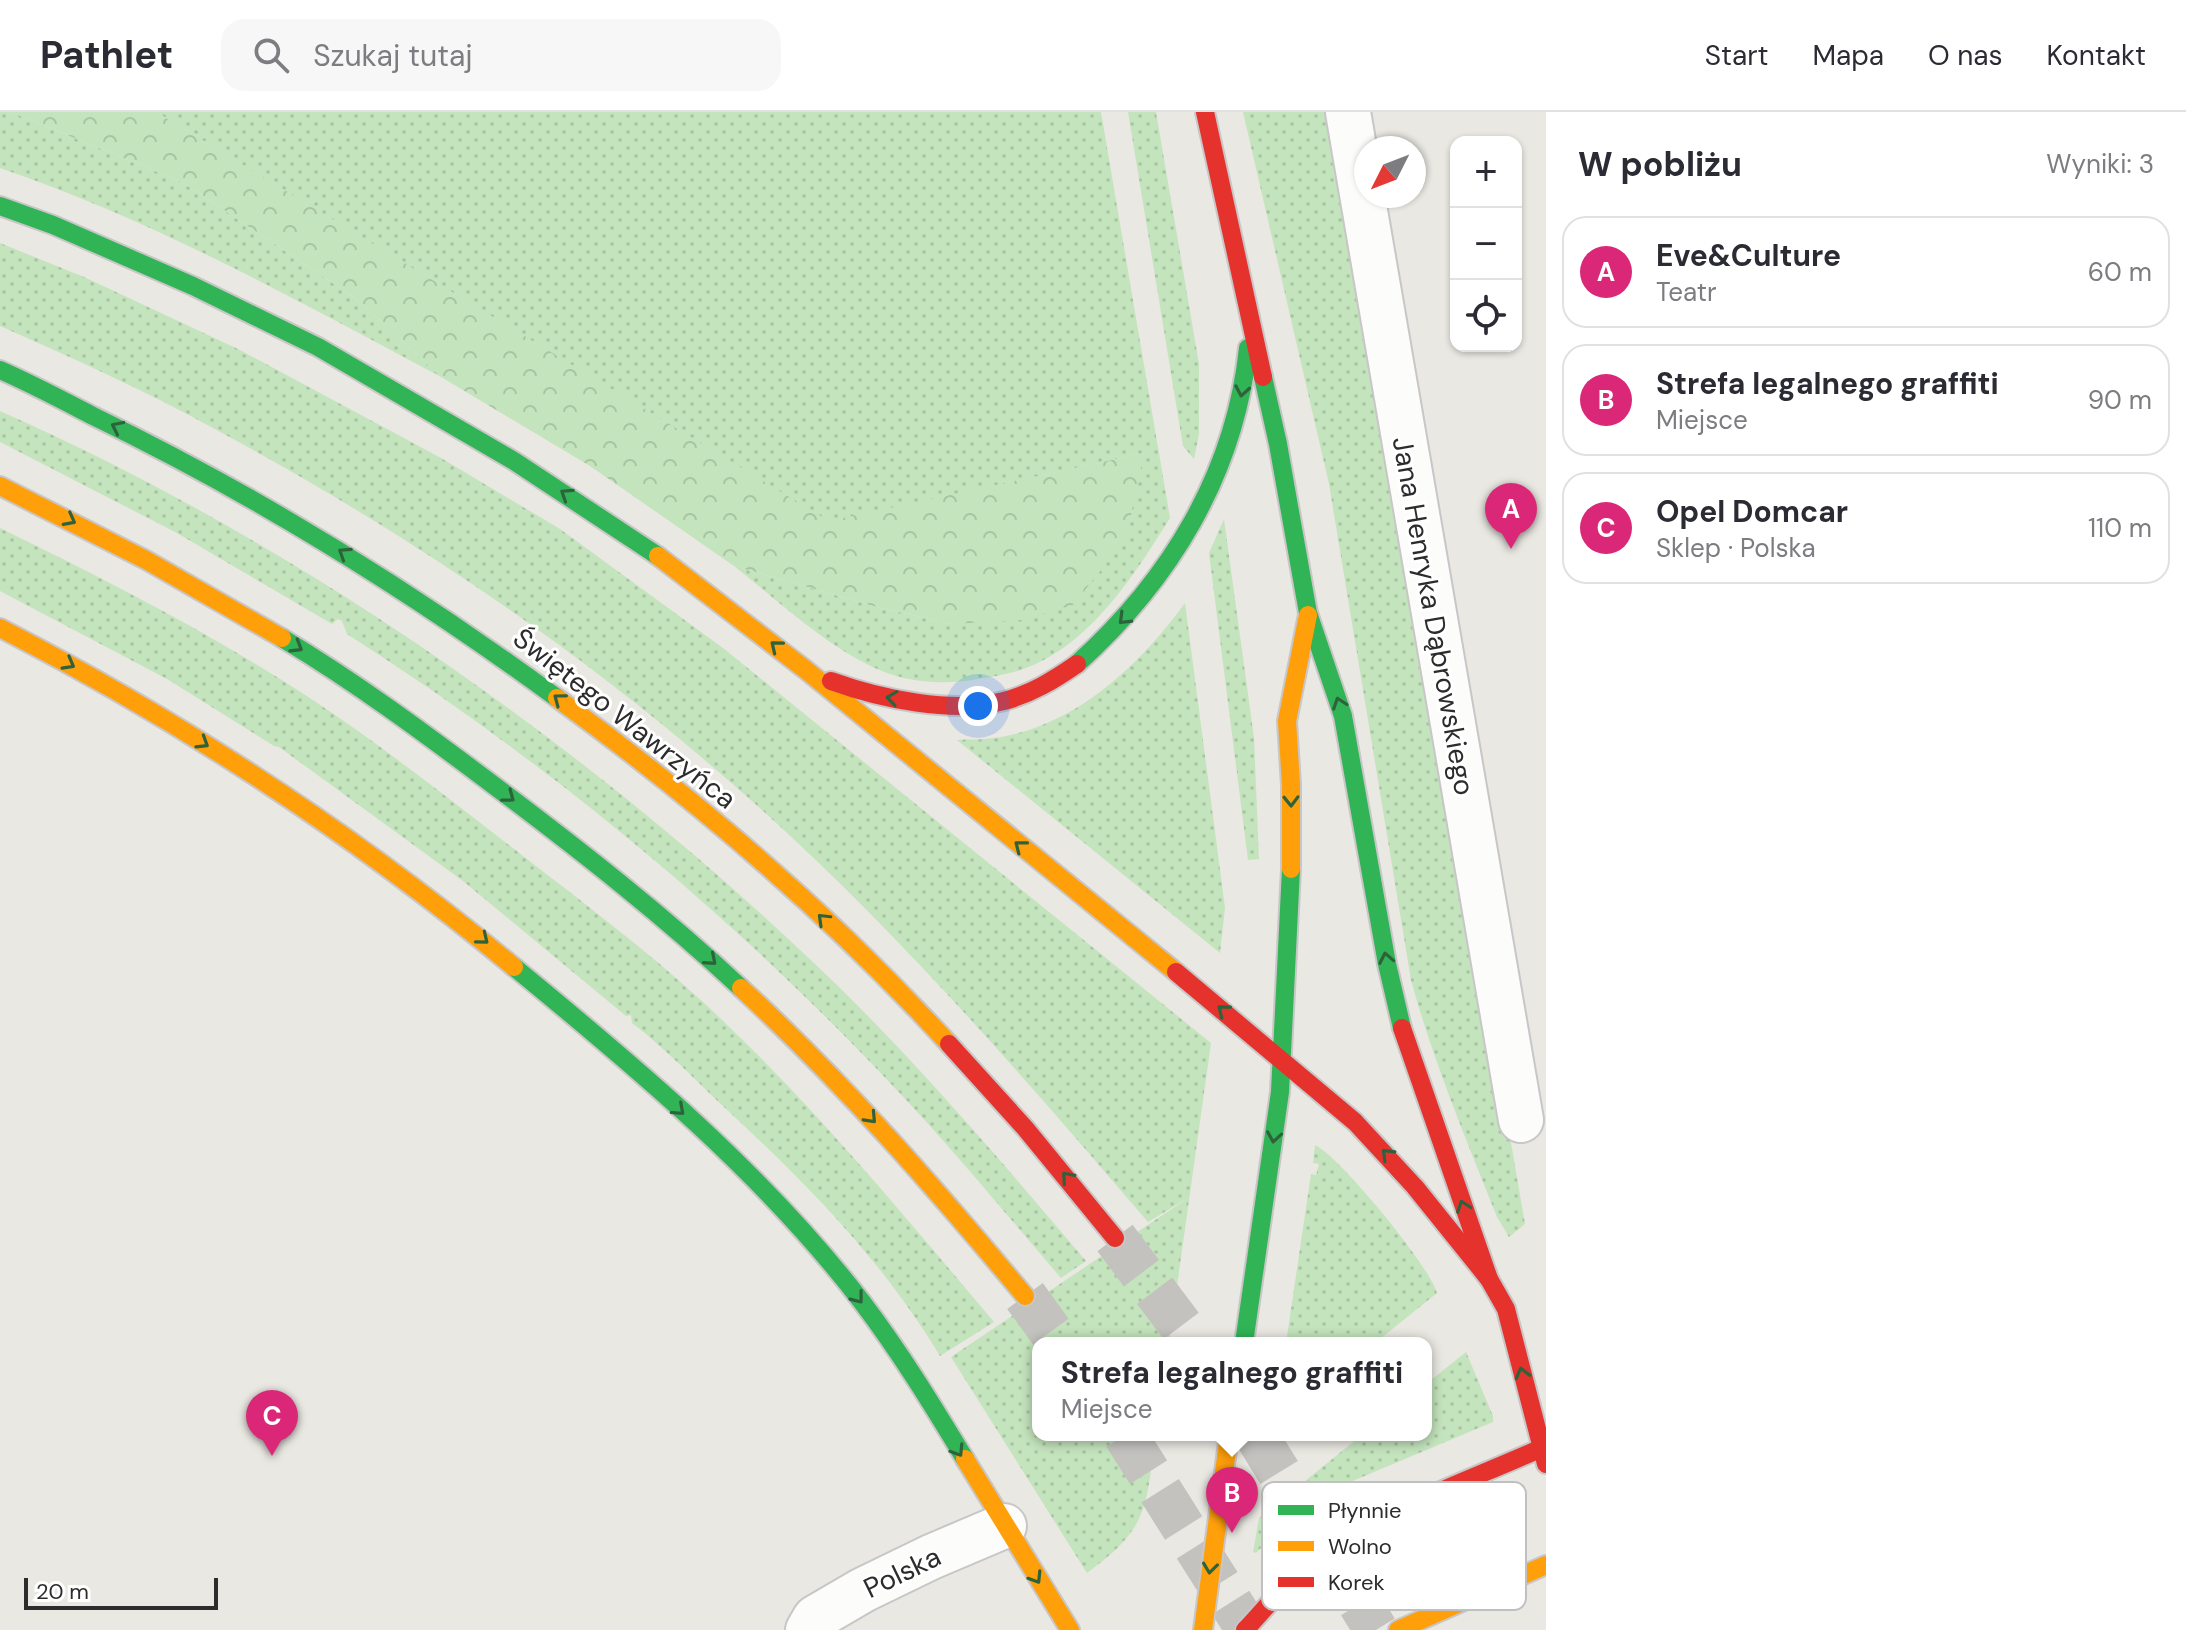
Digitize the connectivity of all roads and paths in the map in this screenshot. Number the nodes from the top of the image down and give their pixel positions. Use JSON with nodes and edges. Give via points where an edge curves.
{"nodes":[{"id":1,"x":1205,"y":112,"type":"edge"},
{"id":2,"x":1348,"y":112,"type":"edge"},
{"id":3,"x":0,"y":206,"type":"edge"},
{"id":4,"x":1251,"y":314,"type":"junction"},
{"id":5,"x":0,"y":370,"type":"edge"},
{"id":6,"x":0,"y":486,"type":"edge"},
{"id":7,"x":1308,"y":613,"type":"junction"},
{"id":8,"x":0,"y":628,"type":"edge"},
{"id":9,"x":806,"y":670,"type":"junction"},
{"id":10,"x":1283,"y":1060,"type":"junction"},
{"id":11,"x":1521,"y":1120,"type":"dead end"},
{"id":12,"x":1115,"y":1238,"type":"tunnel mouth"},
{"id":13,"x":1489,"y":1279,"type":"junction"},
{"id":14,"x":1025,"y":1296,"type":"tunnel mouth"},
{"id":15,"x":1506,"y":1309,"type":"junction"},
{"id":16,"x":1526,"y":1319,"type":"dead end"},
{"id":17,"x":1245,"y":1337,"type":"edge"},
{"id":18,"x":1228,"y":1441,"type":"edge"},
{"id":19,"x":1544,"y":1453,"type":"edge"},
{"id":20,"x":1474,"y":1482,"type":"edge"},
{"id":21,"x":1004,"y":1526,"type":"junction"},
{"id":22,"x":1546,"y":1565,"type":"edge"},
{"id":23,"x":1526,"y":1574,"type":"edge"},
{"id":24,"x":1263,"y":1610,"type":"edge"},
{"id":25,"x":1444,"y":1610,"type":"edge"},
{"id":26,"x":808,"y":1630,"type":"edge"},
{"id":27,"x":1070,"y":1630,"type":"edge"},
{"id":28,"x":1203,"y":1630,"type":"edge"},
{"id":29,"x":1245,"y":1630,"type":"edge"},
{"id":30,"x":1398,"y":1630,"type":"edge"}],
"edges":[{"from":1,"to":4,"type":"main road"},
{"from":2,"to":11,"type":"street","name":"Jana Henryka Dąbrowskiego"},
{"from":9,"to":3,"type":"main road","one_way":true,"via":[[629,535],[318,347],[193,286]]},
{"from":4,"to":7,"type":"main road"},
{"from":4,"to":9,"type":"main road","one_way":true,"via":[[1237,417],[1209,490],[1132,613],[1067,672],[1005,701],[945,704],[882,697]]},
{"from":12,"to":5,"type":"main road","name":"Świętego Wawrzyńca","one_way":true,"via":[[1023,1127],[899,994],[781,878],[653,770],[511,663],[315,534],[190,463]]},
{"from":6,"to":14,"type":"main road","one_way":true,"via":[[194,586],[309,655],[574,846],[724,971],[796,1042],[875,1122]]},
{"from":7,"to":10,"type":"main road","one_way":true,"via":[[1287,721],[1292,831]]},
{"from":13,"to":7,"type":"main road","one_way":true,"via":[[1405,1043],[1343,716]]},
{"from":8,"to":21,"type":"main road","one_way":true,"via":[[137,701],[338,830],[508,960],[669,1100],[804,1232],[863,1304]]},
{"from":10,"to":9,"type":"main road","one_way":true},
{"from":13,"to":10,"type":"main road","one_way":true,"via":[[1399,1166],[1358,1123]]},
{"from":10,"to":17,"type":"main road","one_way":true},
{"from":13,"to":15,"type":"main road"},
{"from":15,"to":16,"type":"main road"},
{"from":19,"to":15,"type":"main road","one_way":true},
{"from":18,"to":28,"type":"main road","one_way":true},
{"from":19,"to":20,"type":"main road"},
{"from":21,"to":26,"type":"street","name":"Polska","via":[[863,1590],[815,1618]]},
{"from":21,"to":27,"type":"main road","one_way":true},
{"from":22,"to":23,"type":"main road"},
{"from":24,"to":29,"type":"main road"},
{"from":25,"to":30,"type":"main road"}]}
